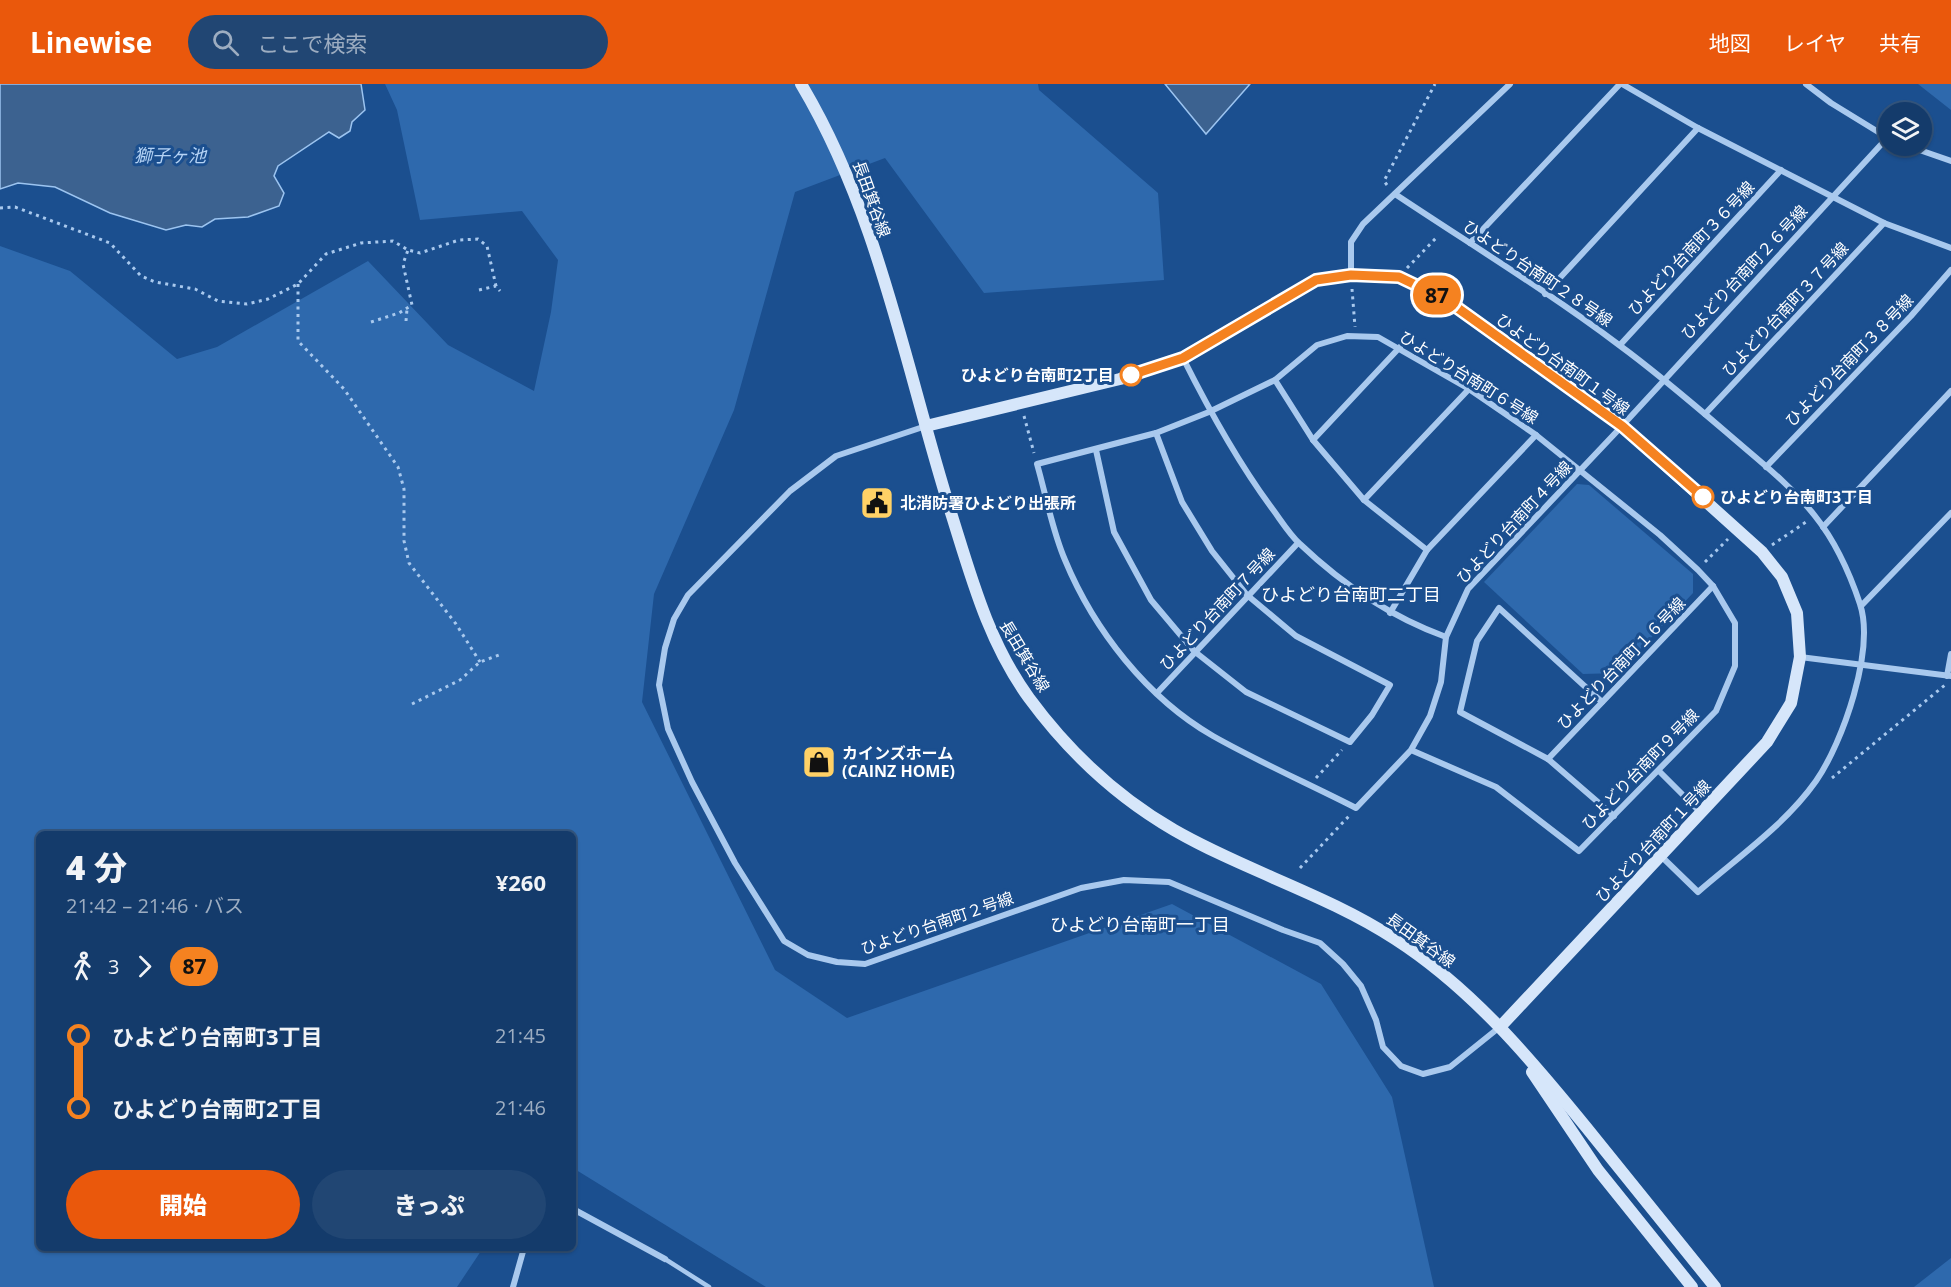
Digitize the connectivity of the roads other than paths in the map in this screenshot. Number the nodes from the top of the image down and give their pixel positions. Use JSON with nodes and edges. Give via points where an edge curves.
{"nodes":[{"id":1,"x":801,"y":84,"type":"edge"},
{"id":2,"x":1510,"y":84,"type":"edge"},
{"id":3,"x":1621,"y":84,"type":"edge"},
{"id":4,"x":1806,"y":84,"type":"edge"},
{"id":5,"x":1698,"y":128,"type":"junction"},
{"id":6,"x":1878,"y":132,"type":"edge"},
{"id":7,"x":1878,"y":149,"type":"edge"},
{"id":8,"x":1932,"y":154,"type":"edge"},
{"id":9,"x":1951,"y":161,"type":"edge"},
{"id":10,"x":1781,"y":170,"type":"junction"},
{"id":11,"x":1395,"y":194,"type":"junction"},
{"id":12,"x":1833,"y":196,"type":"junction"},
{"id":13,"x":1884,"y":223,"type":"junction"},
{"id":14,"x":1470,"y":243,"type":"junction"},
{"id":15,"x":1951,"y":248,"type":"edge"},
{"id":16,"x":1951,"y":270,"type":"edge"},
{"id":17,"x":1351,"y":275,"type":"junction"},
{"id":18,"x":1545,"y":294,"type":"junction"},
{"id":19,"x":1620,"y":345,"type":"junction"},
{"id":20,"x":1400,"y":347,"type":"junction"},
{"id":21,"x":1183,"y":358,"type":"junction"},
{"id":22,"x":1275,"y":380,"type":"junction"},
{"id":23,"x":1663,"y":380,"type":"junction"},
{"id":24,"x":1469,"y":389,"type":"junction"},
{"id":25,"x":1951,"y":391,"type":"edge"},
{"id":26,"x":1209,"y":412,"type":"junction"},
{"id":27,"x":1705,"y":414,"type":"junction"},
{"id":28,"x":926,"y":426,"type":"junction"},
{"id":29,"x":1622,"y":426,"type":"junction"},
{"id":30,"x":1156,"y":433,"type":"junction"},
{"id":31,"x":1536,"y":435,"type":"junction"},
{"id":32,"x":1313,"y":440,"type":"junction"},
{"id":33,"x":1096,"y":450,"type":"junction"},
{"id":34,"x":1766,"y":467,"type":"junction"},
{"id":35,"x":1581,"y":470,"type":"junction"},
{"id":36,"x":1364,"y":500,"type":"junction"},
{"id":37,"x":1950,"y":518,"type":"edge"},
{"id":38,"x":1823,"y":527,"type":"junction"},
{"id":39,"x":1298,"y":543,"type":"junction"},
{"id":40,"x":1427,"y":550,"type":"junction"},
{"id":41,"x":1713,"y":586,"type":"junction"},
{"id":42,"x":1247,"y":595,"type":"junction"},
{"id":43,"x":1861,"y":606,"type":"junction"},
{"id":44,"x":1390,"y":613,"type":"junction"},
{"id":45,"x":1446,"y":637,"type":"junction"},
{"id":46,"x":1194,"y":651,"type":"junction"},
{"id":47,"x":1951,"y":654,"type":"edge"},
{"id":48,"x":1800,"y":657,"type":"junction"},
{"id":49,"x":1863,"y":666,"type":"junction"},
{"id":50,"x":1950,"y":677,"type":"edge"},
{"id":51,"x":1157,"y":693,"type":"junction"},
{"id":52,"x":1602,"y":702,"type":"junction"},
{"id":53,"x":1411,"y":750,"type":"junction"},
{"id":54,"x":1548,"y":759,"type":"junction"},
{"id":55,"x":1659,"y":771,"type":"junction"},
{"id":56,"x":1702,"y":813,"type":"junction"},
{"id":57,"x":1614,"y":816,"type":"junction"},
{"id":58,"x":1662,"y":857,"type":"junction"},
{"id":59,"x":1501,"y":1026,"type":"junction"},
{"id":60,"x":576,"y":1211,"type":"edge"},
{"id":61,"x":523,"y":1251,"type":"edge"},
{"id":62,"x":665,"y":1259,"type":"joint"},
{"id":63,"x":513,"y":1287,"type":"edge"},
{"id":64,"x":709,"y":1287,"type":"edge"},
{"id":65,"x":1692,"y":1287,"type":"edge"},
{"id":66,"x":1715,"y":1287,"type":"edge"}],
"edges":[{"from":1,"to":28,"type":"street","name":"長田箕谷線","via":[[827,128],[850,181],[901,334]]},
{"from":2,"to":11,"type":"street"},
{"from":3,"to":5,"type":"street"},
{"from":3,"to":14,"type":"street"},
{"from":4,"to":6,"type":"street"},
{"from":5,"to":10,"type":"street"},
{"from":5,"to":18,"type":"street"},
{"from":7,"to":12,"type":"street","name":"ひよどり台南町２６号線"},
{"from":8,"to":9,"type":"street"},
{"from":10,"to":12,"type":"street"},
{"from":10,"to":19,"type":"street","name":"ひよどり台南町３６号線"},
{"from":11,"to":14,"type":"street","name":"ひよどり台南町２８号線"},
{"from":11,"to":17,"type":"street","via":[[1363,224],[1351,242]]},
{"from":12,"to":13,"type":"street"},
{"from":12,"to":23,"type":"street","name":"ひよどり台南町２６号線"},
{"from":13,"to":15,"type":"street"},
{"from":13,"to":27,"type":"street","name":"ひよどり台南町３７号線"},
{"from":14,"to":18,"type":"street","name":"ひよどり台南町２８号線"},
{"from":16,"to":34,"type":"street","name":"ひよどり台南町３８号線"},
{"from":17,"to":21,"type":"street","name":"ひよどり台南町１号線","via":[[1316,280]]},
{"from":17,"to":29,"type":"street","name":"ひよどり台南町１号線","via":[[1399,277],[1445,299]]},
{"from":18,"to":19,"type":"street","name":"ひよどり台南町２８号線"},
{"from":19,"to":23,"type":"street","name":"ひよどり台南町２８号線"},
{"from":20,"to":22,"type":"street","name":"ひよどり台南町６号線","via":[[1378,336],[1355,336],[1317,345]]},
{"from":20,"to":24,"type":"street","name":"ひよどり台南町６号線"},
{"from":20,"to":32,"type":"street"},
{"from":21,"to":26,"type":"street"},
{"from":21,"to":28,"type":"street","name":"ひよどり台南町１号線","via":[[1120,379]]},
{"from":22,"to":26,"type":"street","name":"ひよどり台南町６号線"},
{"from":22,"to":32,"type":"street"},
{"from":23,"to":27,"type":"street","name":"ひよどり台南町２８号線"},
{"from":23,"to":29,"type":"street","name":"ひよどり台南町２６号線"},
{"from":24,"to":31,"type":"street","name":"ひよどり台南町６号線"},
{"from":24,"to":36,"type":"street"},
{"from":25,"to":38,"type":"street"},
{"from":26,"to":30,"type":"street"},
{"from":26,"to":39,"type":"street","via":[[1248,477]]},
{"from":27,"to":34,"type":"street","name":"ひよどり台南町２８号線"},
{"from":28,"to":59,"type":"street","name":"長田箕谷線","via":[[984,618],[1028,696],[1066,743],[1098,776],[1174,830],[1343,909],[1396,939]]},
{"from":28,"to":59,"type":"street","name":"ひよどり台南町２号線","via":[[836,456],[790,491],[688,595],[674,619],[665,648],[659,685],[668,729],[735,863],[784,940],[808,955],[866,964],[1081,888],[1124,880],[1169,882],[1320,943],[1361,986],[1383,1047],[1401,1066],[1422,1074],[1450,1066]]},
{"from":29,"to":35,"type":"street","name":"ひよどり台南町４号線"},
{"from":29,"to":48,"type":"street","name":"ひよどり台南町１号線","via":[[1762,552],[1782,577],[1797,613]]},
{"from":30,"to":33,"type":"street"},
{"from":30,"to":42,"type":"street","via":[[1182,502],[1212,551]]},
{"from":31,"to":35,"type":"street","name":"ひよどり台南町６号線"},
{"from":31,"to":40,"type":"street"},
{"from":32,"to":36,"type":"street"},
{"from":33,"to":46,"type":"street","via":[[1114,532],[1151,600]]},
{"from":33,"to":51,"type":"street","via":[[1036,464],[1064,559],[1084,599],[1104,633]]},
{"from":34,"to":38,"type":"street","name":"ひよどり台南町２８号線","via":[[1799,496]]},
{"from":35,"to":41,"type":"street","name":"ひよどり台南町９号線"},
{"from":35,"to":45,"type":"street","name":"ひよどり台南町４号線","via":[[1468,589]]},
{"from":36,"to":40,"type":"street"},
{"from":37,"to":43,"type":"street"},
{"from":38,"to":43,"type":"street","name":"ひよどり台南町２８号線"},
{"from":39,"to":42,"type":"street","name":"ひよどり台南町７号線"},
{"from":39,"to":44,"type":"street"},
{"from":40,"to":44,"type":"street"},
{"from":41,"to":52,"type":"street","name":"ひよどり台南町１６号線"},
{"from":41,"to":55,"type":"street","name":"ひよどり台南町９号線","via":[[1735,623],[1735,666],[1716,711]]},
{"from":42,"to":46,"type":"street","name":"ひよどり台南町７号線"},
{"from":42,"to":46,"type":"street","via":[[1296,636],[1390,685],[1350,742],[1246,692]]},
{"from":43,"to":49,"type":"street","name":"ひよどり台南町２８号線"},
{"from":44,"to":45,"type":"street"},
{"from":45,"to":53,"type":"street","name":"ひよどり台南町４号線","via":[[1430,717]]},
{"from":46,"to":51,"type":"street","name":"ひよどり台南町７号線"},
{"from":47,"to":50,"type":"street"},
{"from":48,"to":49,"type":"street"},
{"from":48,"to":56,"type":"street","name":"ひよどり台南町１号線","via":[[1791,704],[1767,742]]},
{"from":49,"to":50,"type":"street"},
{"from":49,"to":58,"type":"street","name":"ひよどり台南町２８号線","via":[[1839,736],[1815,782],[1792,810],[1698,892]]},
{"from":51,"to":53,"type":"street","name":"ひよどり台南町４号線","via":[[1212,735],[1356,808]]},
{"from":52,"to":54,"type":"street","name":"ひよどり台南町１６号線"},
{"from":52,"to":54,"type":"street","via":[[1499,608],[1477,641],[1460,712]]},
{"from":53,"to":57,"type":"street","name":"ひよどり台南町９号線","via":[[1496,787],[1579,851]]},
{"from":54,"to":57,"type":"street"},
{"from":55,"to":56,"type":"street"},
{"from":55,"to":57,"type":"street","name":"ひよどり台南町９号線"},
{"from":56,"to":58,"type":"street","name":"ひよどり台南町１号線"},
{"from":58,"to":59,"type":"street","name":"ひよどり台南町１号線"},
{"from":59,"to":65,"type":"street","name":"長田箕谷線","via":[[1598,1170]]},
{"from":59,"to":66,"type":"street","name":"長田箕谷線"},
{"from":60,"to":62,"type":"street"},
{"from":61,"to":63,"type":"street"},
{"from":62,"to":64,"type":"lane"}]}
